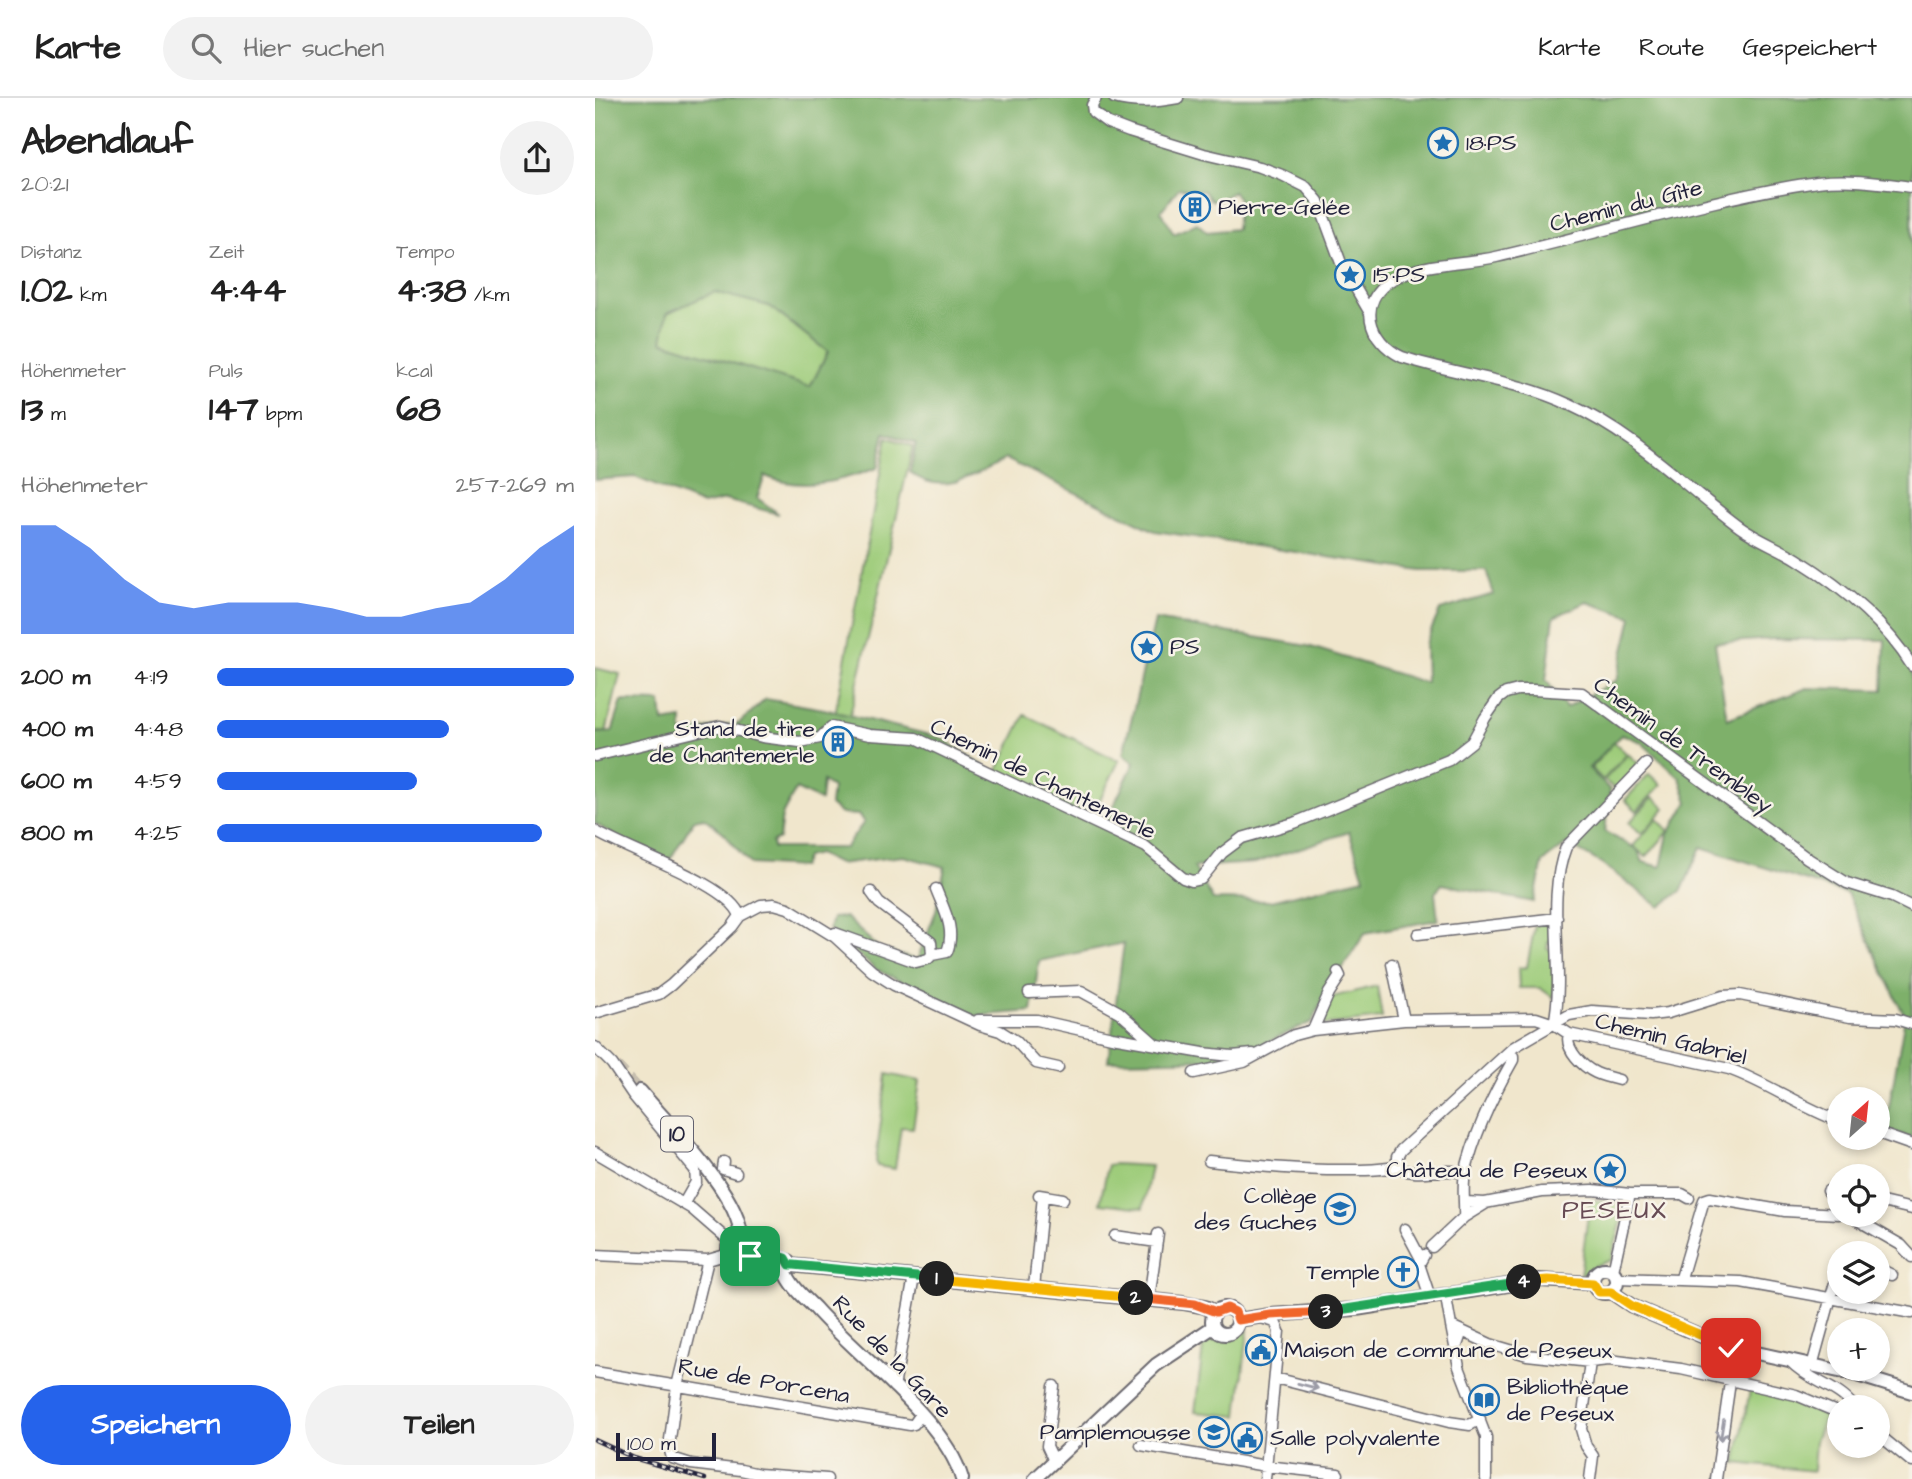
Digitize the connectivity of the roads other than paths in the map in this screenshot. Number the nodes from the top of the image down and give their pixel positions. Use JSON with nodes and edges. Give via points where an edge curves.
{"nodes":[{"id":1,"x":1096,"y":98,"type":"edge"},
{"id":2,"x":1114,"y":98,"type":"edge"},
{"id":3,"x":1178,"y":98,"type":"edge"},
{"id":4,"x":1912,"y":187,"type":"edge"},
{"id":5,"x":1370,"y":313,"type":"junction"},
{"id":6,"x":1912,"y":666,"type":"edge"},
{"id":7,"x":595,"y":756,"type":"edge"},
{"id":8,"x":1646,"y":764,"type":"dead end"},
{"id":9,"x":595,"y":831,"type":"edge"},
{"id":10,"x":1183,"y":878,"type":"joint"},
{"id":11,"x":936,"y":889,"type":"dead end"},
{"id":12,"x":871,"y":892,"type":"dead end"},
{"id":13,"x":1912,"y":907,"type":"edge"},
{"id":14,"x":740,"y":916,"type":"junction"},
{"id":15,"x":1557,"y":918,"type":"junction"},
{"id":16,"x":822,"y":928,"type":"junction"},
{"id":17,"x":1418,"y":934,"type":"dead end"},
{"id":18,"x":932,"y":955,"type":"junction"},
{"id":19,"x":1392,"y":964,"type":"dead end"},
{"id":20,"x":1338,"y":972,"type":"dead end"},
{"id":21,"x":1028,"y":993,"type":"dead end"},
{"id":22,"x":595,"y":1013,"type":"edge"},
{"id":23,"x":970,"y":1020,"type":"junction"},
{"id":24,"x":1404,"y":1020,"type":"junction"},
{"id":25,"x":1554,"y":1024,"type":"junction"},
{"id":26,"x":1912,"y":1024,"type":"edge"},
{"id":27,"x":1313,"y":1030,"type":"junction"},
{"id":28,"x":1569,"y":1034,"type":"junction"},
{"id":29,"x":1154,"y":1044,"type":"junction"},
{"id":30,"x":595,"y":1047,"type":"edge"},
{"id":31,"x":1264,"y":1051,"type":"junction"},
{"id":32,"x":1513,"y":1055,"type":"dead end"},
{"id":33,"x":1058,"y":1068,"type":"dead end"},
{"id":34,"x":1194,"y":1073,"type":"dead end"},
{"id":35,"x":1619,"y":1080,"type":"dead end"},
{"id":36,"x":640,"y":1091,"type":"tunnel mouth"},
{"id":37,"x":1827,"y":1116,"type":"edge"},
{"id":38,"x":1912,"y":1136,"type":"edge"},
{"id":39,"x":1892,"y":1138,"type":"joint"},
{"id":40,"x":1912,"y":1145,"type":"edge"},
{"id":41,"x":595,"y":1152,"type":"edge"},
{"id":42,"x":1209,"y":1161,"type":"dead end"},
{"id":43,"x":724,"y":1162,"type":"dead end"},
{"id":44,"x":1397,"y":1166,"type":"junction"},
{"id":45,"x":736,"y":1173,"type":"dead end"},
{"id":46,"x":1465,"y":1174,"type":"junction"},
{"id":47,"x":1630,"y":1194,"type":"junction"},
{"id":48,"x":1689,"y":1198,"type":"dead end"},
{"id":49,"x":1063,"y":1199,"type":"dead end"},
{"id":50,"x":1465,"y":1202,"type":"junction"},
{"id":51,"x":684,"y":1203,"type":"junction"},
{"id":52,"x":1485,"y":1203,"type":"junction"},
{"id":53,"x":1890,"y":1203,"type":"edge"},
{"id":54,"x":1912,"y":1209,"type":"edge"},
{"id":55,"x":1827,"y":1213,"type":"edge"},
{"id":56,"x":1464,"y":1217,"type":"junction"},
{"id":57,"x":1870,"y":1227,"type":"edge"},
{"id":58,"x":1405,"y":1229,"type":"dead end"},
{"id":59,"x":1115,"y":1236,"type":"dead end"},
{"id":60,"x":733,"y":1244,"type":"junction"},
{"id":61,"x":752,"y":1248,"type":"junction"},
{"id":62,"x":1426,"y":1254,"type":"junction"},
{"id":63,"x":595,"y":1255,"type":"edge"},
{"id":64,"x":1912,"y":1257,"type":"edge"},
{"id":65,"x":708,"y":1259,"type":"junction"},
{"id":66,"x":744,"y":1261,"type":"junction"},
{"id":67,"x":783,"y":1265,"type":"junction"},
{"id":68,"x":1615,"y":1275,"type":"junction"},
{"id":69,"x":914,"y":1277,"type":"junction"},
{"id":70,"x":1681,"y":1278,"type":"junction"},
{"id":71,"x":1593,"y":1283,"type":"junction"},
{"id":72,"x":1034,"y":1288,"type":"junction"},
{"id":73,"x":1611,"y":1292,"type":"junction"},
{"id":74,"x":1448,"y":1294,"type":"junction"},
{"id":75,"x":1827,"y":1296,"type":"edge"},
{"id":76,"x":1430,"y":1297,"type":"junction"},
{"id":77,"x":1149,"y":1299,"type":"junction"},
{"id":78,"x":1829,"y":1304,"type":"edge"},
{"id":79,"x":1866,"y":1304,"type":"edge"},
{"id":80,"x":1216,"y":1312,"type":"junction"},
{"id":81,"x":1912,"y":1313,"type":"edge"},
{"id":82,"x":1255,"y":1317,"type":"junction"},
{"id":83,"x":1238,"y":1320,"type":"junction"},
{"id":84,"x":1451,"y":1326,"type":"junction"},
{"id":85,"x":1213,"y":1327,"type":"junction"},
{"id":86,"x":1462,"y":1331,"type":"junction"},
{"id":87,"x":1456,"y":1348,"type":"junction"},
{"id":88,"x":1590,"y":1362,"type":"junction"},
{"id":89,"x":1791,"y":1362,"type":"junction"},
{"id":90,"x":1812,"y":1366,"type":"junction"},
{"id":91,"x":595,"y":1372,"type":"edge"},
{"id":92,"x":1275,"y":1378,"type":"junction"},
{"id":93,"x":1730,"y":1382,"type":"junction"},
{"id":94,"x":677,"y":1386,"type":"junction"},
{"id":95,"x":1054,"y":1386,"type":"dead end"},
{"id":96,"x":894,"y":1387,"type":"junction"},
{"id":97,"x":1912,"y":1392,"type":"edge"},
{"id":98,"x":1841,"y":1395,"type":"edge"},
{"id":99,"x":1827,"y":1408,"type":"edge"},
{"id":100,"x":921,"y":1414,"type":"junction"},
{"id":101,"x":1480,"y":1419,"type":"junction"},
{"id":102,"x":1890,"y":1444,"type":"edge"},
{"id":103,"x":1141,"y":1445,"type":"dead end"},
{"id":104,"x":1054,"y":1461,"type":"junction"},
{"id":105,"x":1912,"y":1462,"type":"edge"},
{"id":106,"x":1266,"y":1466,"type":"junction"},
{"id":107,"x":1338,"y":1474,"type":"dead end"},
{"id":108,"x":827,"y":1479,"type":"edge"},
{"id":109,"x":962,"y":1479,"type":"edge"},
{"id":110,"x":1028,"y":1479,"type":"edge"},
{"id":111,"x":1035,"y":1479,"type":"edge"},
{"id":112,"x":1265,"y":1479,"type":"edge"},
{"id":113,"x":1486,"y":1479,"type":"edge"},
{"id":114,"x":1590,"y":1479,"type":"edge"},
{"id":115,"x":1716,"y":1479,"type":"edge"}],
"edges":[{"from":1,"to":5,"type":"street","via":[[1091,105],[1093,113],[1108,122],[1260,167],[1306,187],[1318,201],[1341,263]]},
{"from":2,"to":3,"type":"street","via":[[1131,102]]},
{"from":4,"to":5,"type":"street","name":"Chemin du Gîte","via":[[1853,180],[1817,182],[1493,257],[1410,271],[1381,288]]},
{"from":5,"to":6,"type":"street","via":[[1375,334],[1395,354],[1545,395],[1614,428],[1739,527],[1840,589],[1888,631]]},
{"from":7,"to":10,"type":"street","name":"Chemin de Chantemerle","via":[[720,726],[800,742],[820,738],[831,727],[916,738],[1146,847]]},
{"from":8,"to":15,"type":"street","via":[[1566,847],[1560,863]]},
{"from":9,"to":14,"type":"street","via":[[707,884]]},
{"from":10,"to":13,"type":"street","name":"Chemin de Trembley","via":[[1201,879],[1222,853],[1243,838],[1294,823],[1448,760],[1472,742],[1506,693],[1562,690],[1582,693],[1847,883]]},
{"from":11,"to":18,"type":"street","via":[[950,924],[951,941],[947,952]]},
{"from":12,"to":18,"type":"street","via":[[931,942]]},
{"from":14,"to":16,"type":"street","via":[[774,904]]},
{"from":14,"to":22,"type":"street","via":[[733,928],[659,994]]},
{"from":15,"to":17,"type":"street"},
{"from":15,"to":25,"type":"street","via":[[1558,1007]]},
{"from":16,"to":18,"type":"street","via":[[916,962]]},
{"from":16,"to":23,"type":"street","via":[[894,985]]},
{"from":19,"to":24,"type":"street"},
{"from":20,"to":27,"type":"street"},
{"from":21,"to":29,"type":"street","via":[[1081,991],[1119,1012]]},
{"from":23,"to":29,"type":"street","via":[[1037,1020]]},
{"from":23,"to":33,"type":"street","via":[[1016,1041],[1036,1063]]},
{"from":24,"to":25,"type":"street","via":[[1536,1018]]},
{"from":24,"to":27,"type":"street"},
{"from":25,"to":26,"type":"street","via":[[1569,1015],[1592,1011],[1651,1015],[1740,995]]},
{"from":25,"to":28,"type":"street","name":"Chemin Gabriel"},
{"from":25,"to":44,"type":"street","via":[[1514,1047],[1401,1150]]},
{"from":27,"to":31,"type":"street"},
{"from":28,"to":35,"type":"street","name":"Chemin Gabriel","via":[[1569,1049],[1594,1073]]},
{"from":28,"to":37,"type":"street","name":"Chemin Gabriel","via":[[1748,1075]]},
{"from":29,"to":31,"type":"street","via":[[1232,1056]]},
{"from":30,"to":51,"type":"street","via":[[695,1171],[697,1182]]},
{"from":31,"to":34,"type":"street","via":[[1244,1062]]},
{"from":32,"to":46,"type":"street"},
{"from":36,"to":60,"type":"main road","number":"10","via":[[720,1187],[738,1219]]},
{"from":38,"to":39,"type":"street"},
{"from":39,"to":40,"type":"street"},
{"from":41,"to":51,"type":"street"},
{"from":42,"to":44,"type":"street","via":[[1328,1171]]},
{"from":43,"to":45,"type":"street","via":[[723,1169]]},
{"from":44,"to":46,"type":"street","via":[[1411,1172]]},
{"from":46,"to":50,"type":"street"},
{"from":47,"to":48,"type":"street","via":[[1682,1194]]},
{"from":47,"to":52,"type":"street","via":[[1542,1192]]},
{"from":47,"to":68,"type":"street"},
{"from":49,"to":72,"type":"street","via":[[1040,1195]]},
{"from":50,"to":52,"type":"street"},
{"from":50,"to":56,"type":"street"},
{"from":51,"to":60,"type":"street"},
{"from":52,"to":56,"type":"street"},
{"from":53,"to":54,"type":"street"},
{"from":55,"to":70,"type":"street","via":[[1704,1200]]},
{"from":56,"to":62,"type":"street"},
{"from":57,"to":64,"type":"street"},
{"from":58,"to":62,"type":"street"},
{"from":59,"to":77,"type":"street","via":[[1157,1238]]},
{"from":60,"to":61,"type":"main road","via":[[748,1239]]},
{"from":60,"to":65,"type":"street"},
{"from":60,"to":66,"type":"main road","via":[[737,1261]]},
{"from":61,"to":66,"type":"main road"},
{"from":61,"to":67,"type":"main road"},
{"from":62,"to":76,"type":"street","via":[[1419,1264]]},
{"from":63,"to":65,"type":"street"},
{"from":65,"to":94,"type":"street"},
{"from":66,"to":67,"type":"main road"},
{"from":67,"to":69,"type":"main road"},
{"from":67,"to":96,"type":"main road","name":"Rue de la Gare","via":[[791,1282]]},
{"from":68,"to":70,"type":"street"},
{"from":68,"to":71,"type":"main road","via":[[1600,1270]]},
{"from":68,"to":73,"type":"main road"},
{"from":69,"to":72,"type":"main road"},
{"from":69,"to":96,"type":"street"},
{"from":70,"to":75,"type":"street","via":[[1741,1282]]},
{"from":71,"to":73,"type":"main road","via":[[1599,1292]]},
{"from":71,"to":74,"type":"main road","via":[[1539,1280]]},
{"from":72,"to":77,"type":"main road"},
{"from":73,"to":89,"type":"main road","via":[[1708,1340]]},
{"from":74,"to":76,"type":"main road"},
{"from":74,"to":84,"type":"street"},
{"from":76,"to":82,"type":"main road","via":[[1346,1311]]},
{"from":77,"to":80,"type":"main road","via":[[1195,1304]]},
{"from":78,"to":90,"type":"street"},
{"from":79,"to":81,"type":"street"},
{"from":80,"to":83,"type":"main road","via":[[1231,1309]]},
{"from":80,"to":85,"type":"main road"},
{"from":82,"to":83,"type":"main road"},
{"from":82,"to":92,"type":"street","via":[[1279,1327]]},
{"from":83,"to":85,"type":"main road","via":[[1229,1333]]},
{"from":84,"to":86,"type":"street"},
{"from":84,"to":87,"type":"street"},
{"from":85,"to":104,"type":"main road","via":[[1156,1365]]},
{"from":86,"to":87,"type":"street"},
{"from":86,"to":88,"type":"street","via":[[1509,1351]]},
{"from":87,"to":101,"type":"street"},
{"from":88,"to":93,"type":"street","via":[[1681,1369]]},
{"from":88,"to":114,"type":"street","via":[[1581,1429],[1593,1456]]},
{"from":89,"to":90,"type":"main road"},
{"from":89,"to":98,"type":"street"},
{"from":90,"to":97,"type":"main road"},
{"from":91,"to":94,"type":"street","name":"Rue de Porcena"},
{"from":92,"to":101,"type":"street","one_way":true,"via":[[1449,1422],[1470,1425]]},
{"from":92,"to":106,"type":"street"},
{"from":93,"to":99,"type":"street","via":[[1796,1395]]},
{"from":93,"to":115,"type":"street","one_way":true},
{"from":94,"to":100,"type":"street","name":"Rue de Porcena","via":[[910,1425]]},
{"from":94,"to":108,"type":"street","via":[[672,1458],[712,1468]]},
{"from":95,"to":104,"type":"street","via":[[1047,1446]]},
{"from":96,"to":100,"type":"main road","name":"Rue de la Gare"},
{"from":100,"to":109,"type":"main road","name":"Rue de la Gare","via":[[945,1441]]},
{"from":101,"to":113,"type":"street","via":[[1486,1437]]},
{"from":102,"to":105,"type":"street"},
{"from":103,"to":106,"type":"street"},
{"from":104,"to":110,"type":"main road"},
{"from":104,"to":111,"type":"main road"},
{"from":106,"to":107,"type":"street"},
{"from":106,"to":112,"type":"street"}]}
